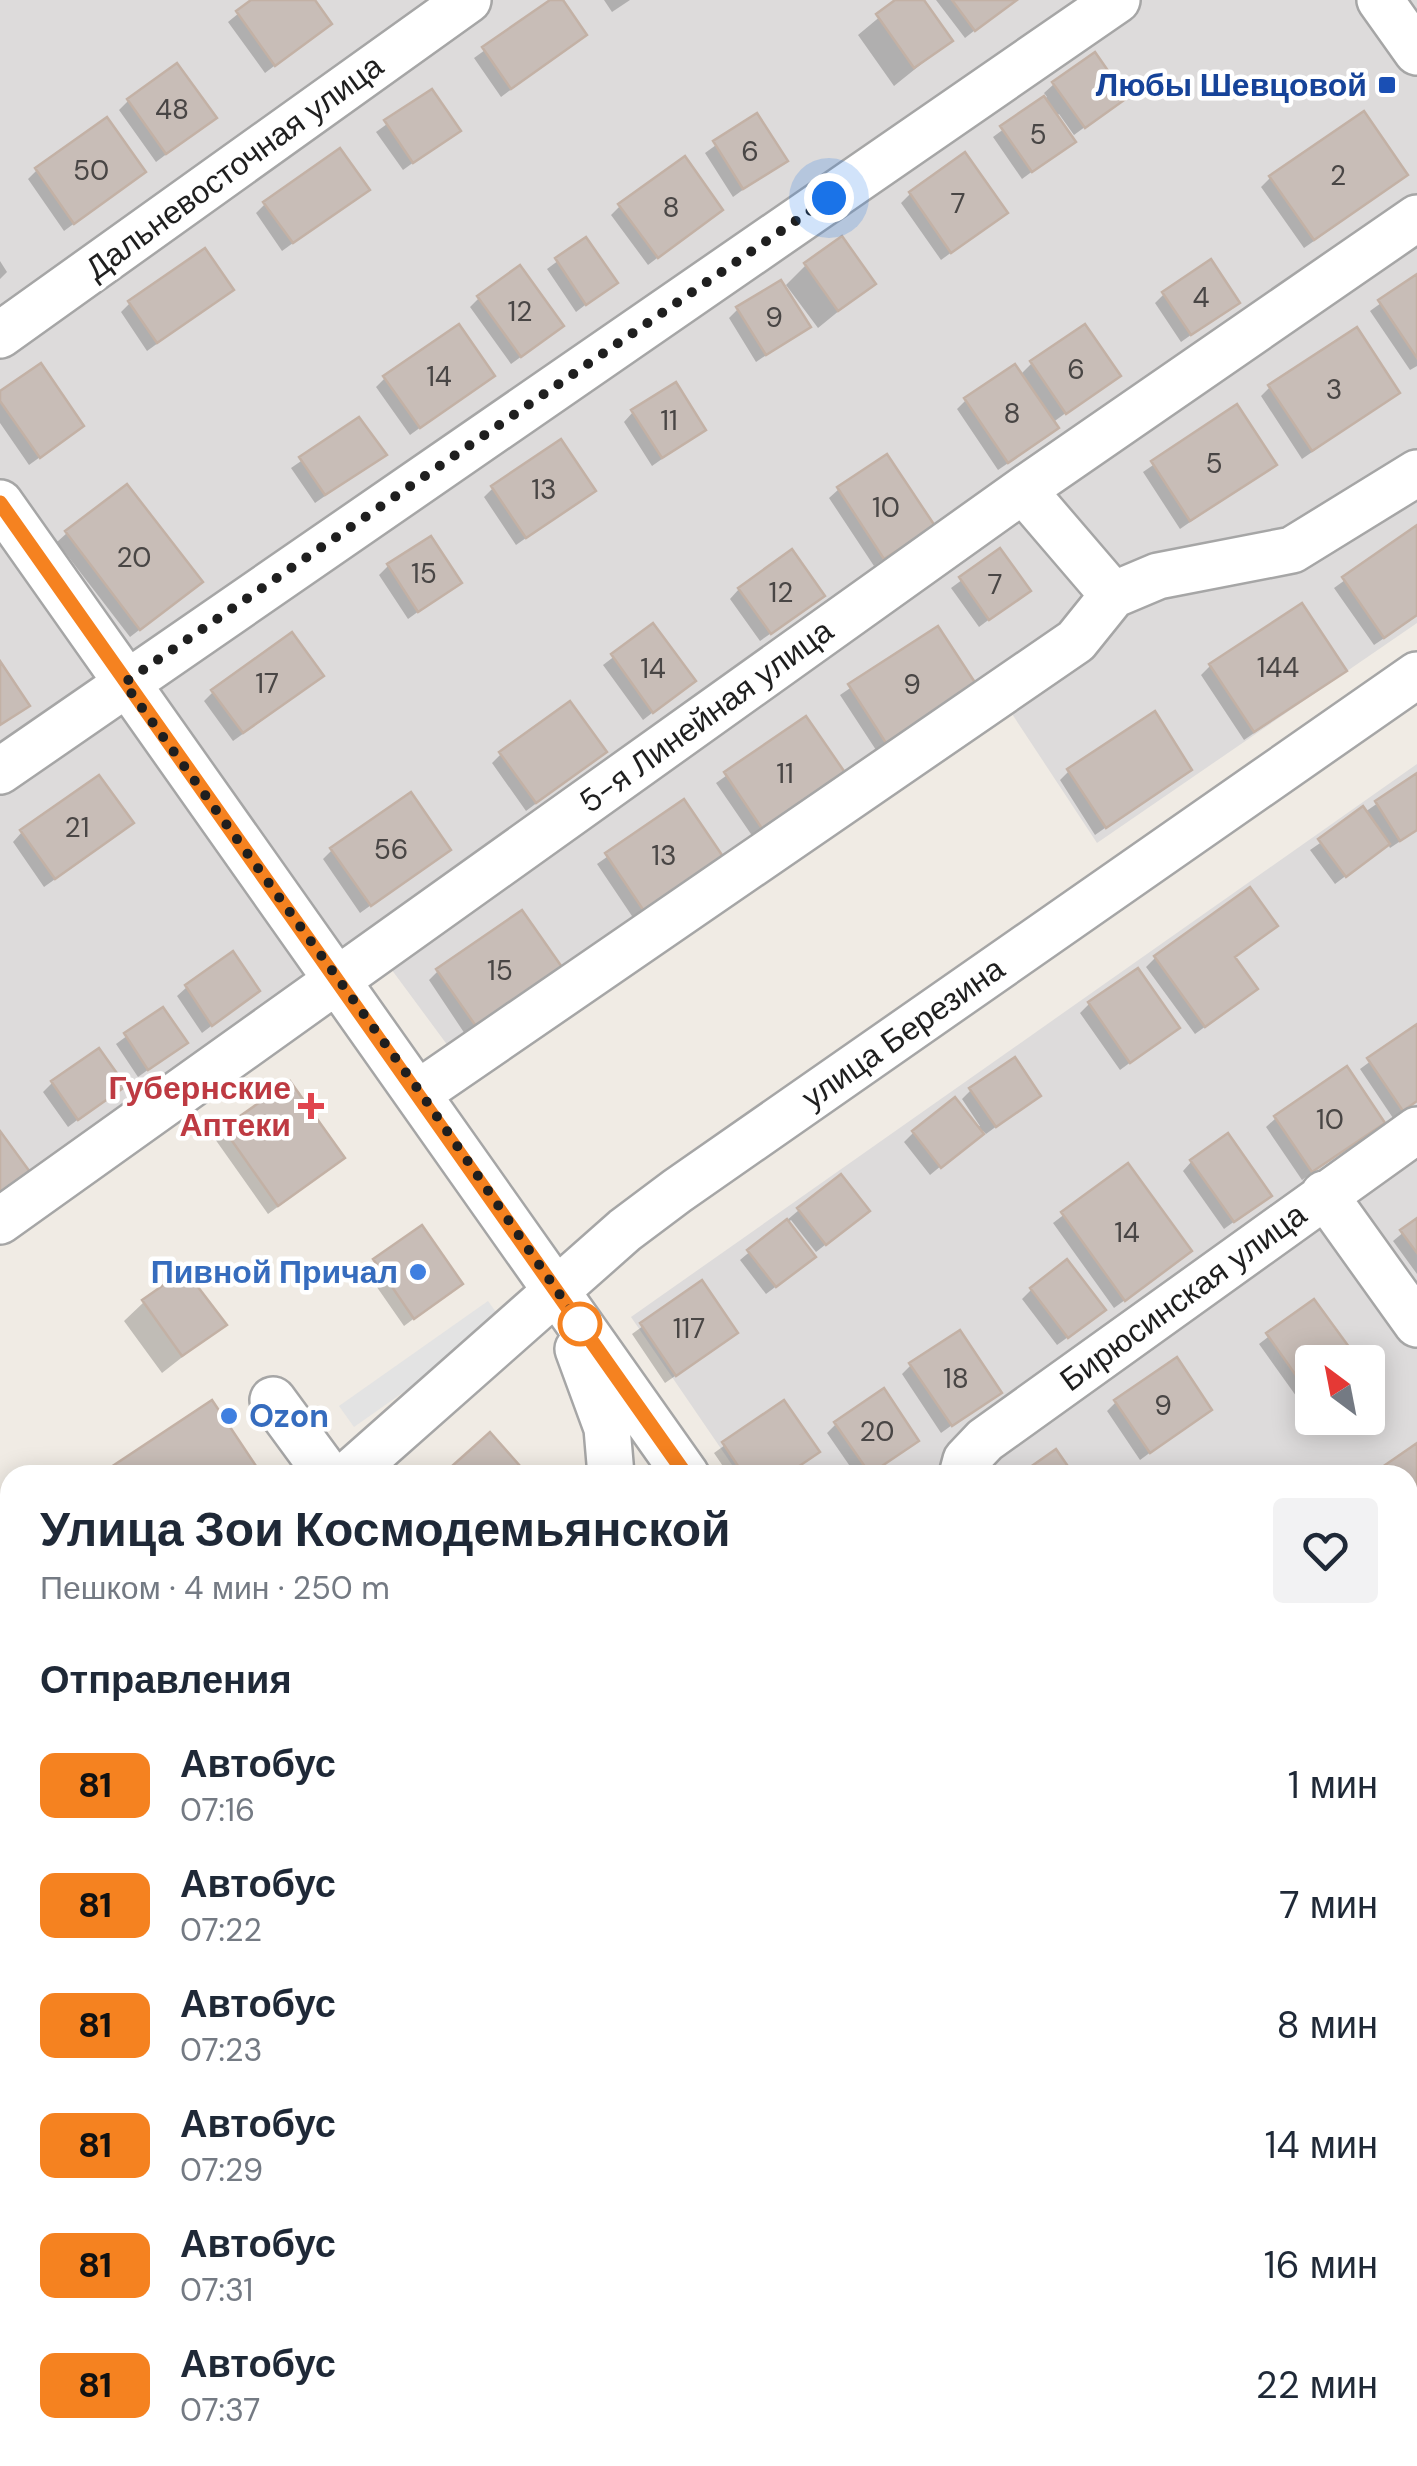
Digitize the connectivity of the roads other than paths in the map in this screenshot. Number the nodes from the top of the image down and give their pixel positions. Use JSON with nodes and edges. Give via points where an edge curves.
{"nodes":[{"id":1,"x":468,"y":0,"type":"edge"},
{"id":2,"x":1117,"y":0,"type":"edge"},
{"id":3,"x":1380,"y":0,"type":"edge"},
{"id":4,"x":1417,"y":52,"type":"edge"},
{"id":5,"x":1417,"y":218,"type":"edge"},
{"id":6,"x":0,"y":334,"type":"edge"},
{"id":7,"x":1417,"y":473,"type":"edge"},
{"id":8,"x":1023,"y":490,"type":"junction"},
{"id":9,"x":0,"y":502,"type":"edge"},
{"id":10,"x":1113,"y":595,"type":"junction"},
{"id":11,"x":1417,"y":675,"type":"edge"},
{"id":12,"x":124,"y":683,"type":"junction"},
{"id":13,"x":0,"y":771,"type":"edge"},
{"id":14,"x":338,"y":979,"type":"junction"},
{"id":15,"x":420,"y":1092,"type":"junction"},
{"id":16,"x":1417,"y":1130,"type":"edge"},
{"id":17,"x":1324,"y":1194,"type":"junction"},
{"id":18,"x":0,"y":1221,"type":"edge"},
{"id":19,"x":557,"y":1291,"type":"junction"},
{"id":20,"x":1417,"y":1324,"type":"edge"},
{"id":21,"x":272,"y":1400,"type":"dead end"},
{"id":22,"x":321,"y":1465,"type":"edge"},
{"id":23,"x":359,"y":1465,"type":"edge"},
{"id":24,"x":611,"y":1465,"type":"edge"},
{"id":25,"x":679,"y":1465,"type":"edge"},
{"id":26,"x":965,"y":1465,"type":"edge"}],
"edges":[{"from":1,"to":6,"type":"street","name":"Дальневосточная улица"},
{"from":2,"to":12,"type":"street"},
{"from":3,"to":4,"type":"street"},
{"from":5,"to":8,"type":"street","name":"5-я Линейная улица"},
{"from":7,"to":10,"type":"street","via":[[1292,550],[1158,576]]},
{"from":8,"to":10,"type":"street"},
{"from":8,"to":14,"type":"street","name":"5-я Линейная улица"},
{"from":9,"to":12,"type":"street"},
{"from":10,"to":15,"type":"street","via":[[1076,641]]},
{"from":11,"to":19,"type":"street","name":"улица Березина","via":[[676,1191]]},
{"from":12,"to":13,"type":"street"},
{"from":12,"to":14,"type":"street"},
{"from":14,"to":15,"type":"street"},
{"from":14,"to":18,"type":"street","name":"5-я Линейная улица"},
{"from":15,"to":19,"type":"street"},
{"from":16,"to":17,"type":"street","name":"Бирюсинская улица"},
{"from":17,"to":20,"type":"street"},
{"from":17,"to":26,"type":"street","name":"Бирюсинская улица","via":[[985,1440]]},
{"from":19,"to":23,"type":"street","name":"улица Березина"},
{"from":19,"to":24,"type":"street","via":[[607,1428]]},
{"from":19,"to":25,"type":"street"},
{"from":21,"to":22,"type":"street"}]}
